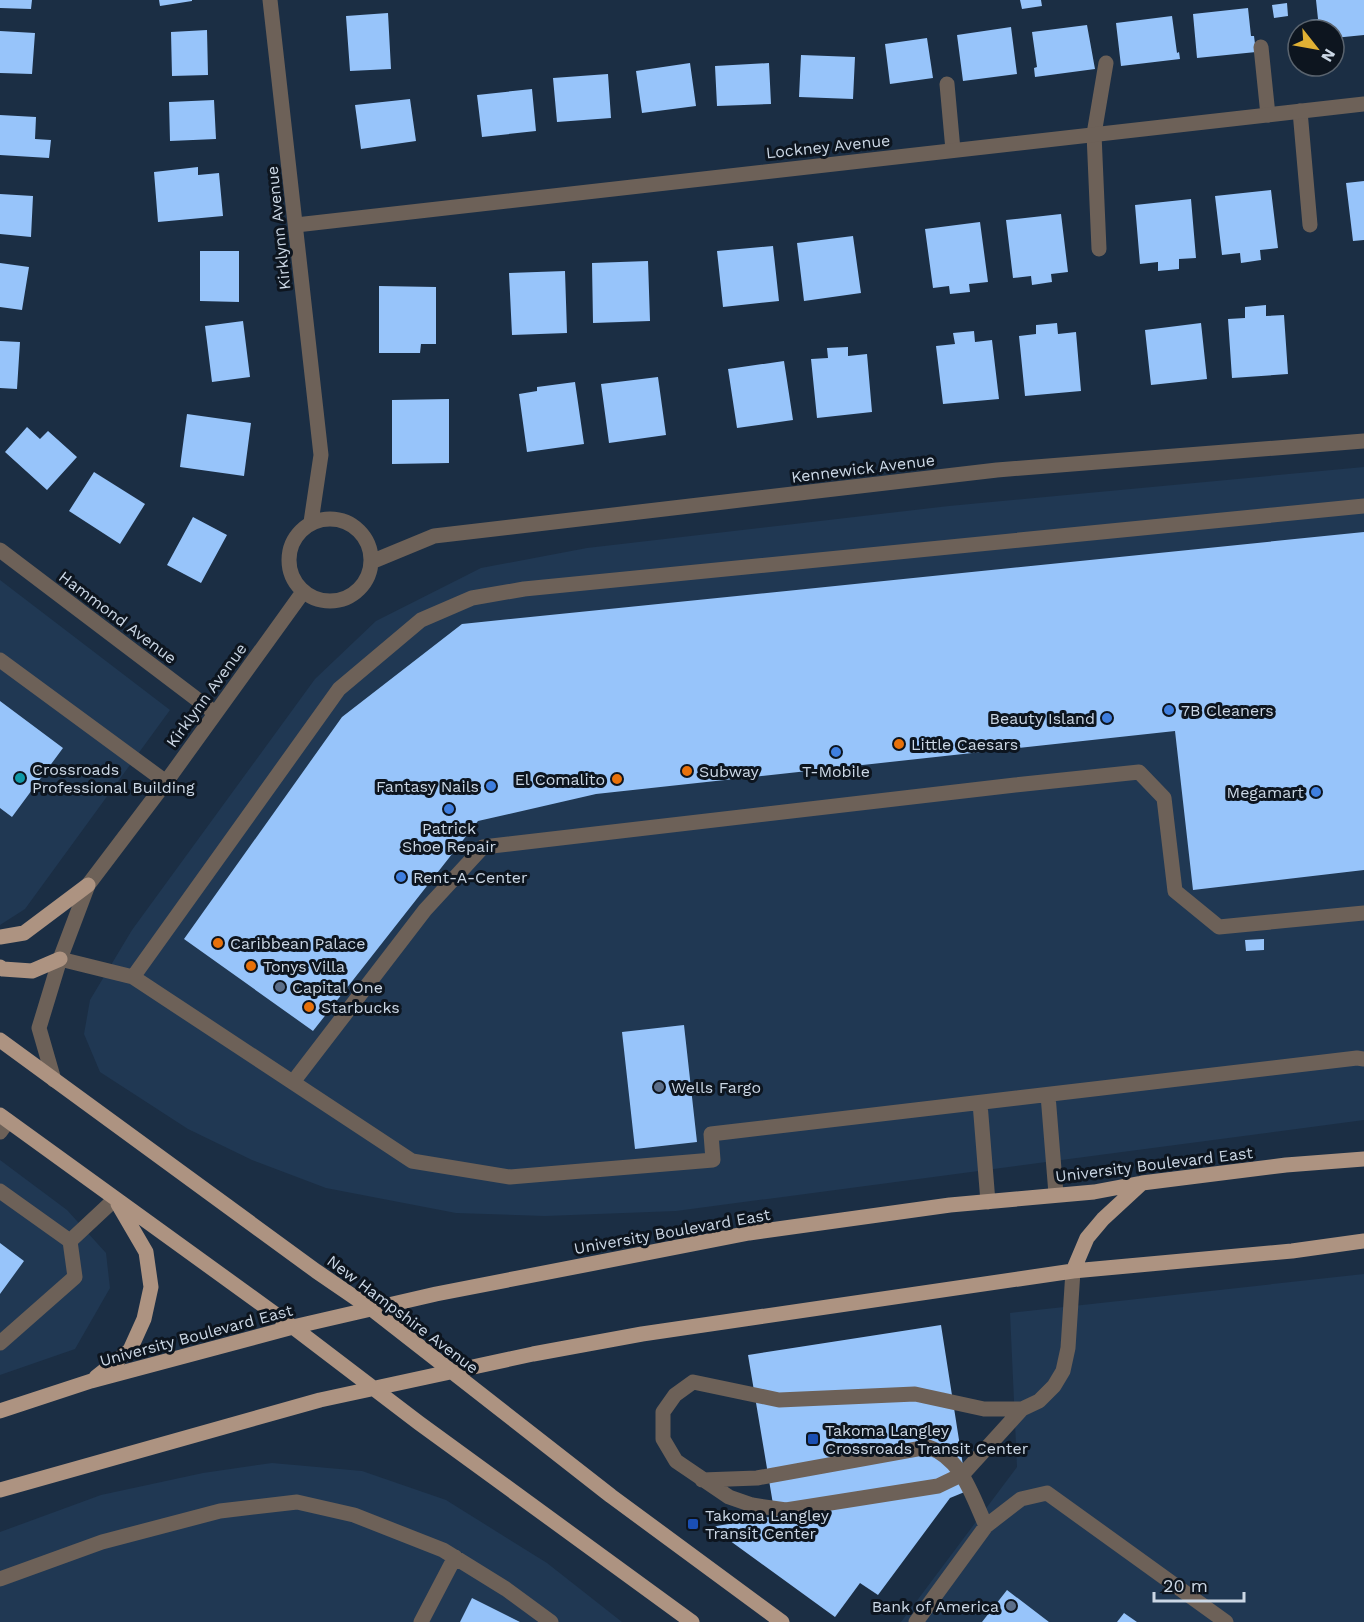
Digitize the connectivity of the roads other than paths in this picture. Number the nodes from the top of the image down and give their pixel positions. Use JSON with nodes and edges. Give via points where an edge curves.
{"nodes":[{"id":1,"x":270,"y":0,"type":"edge"},
{"id":2,"x":1261,"y":47,"type":"dead end"},
{"id":3,"x":1107,"y":63,"type":"dead end"},
{"id":4,"x":947,"y":84,"type":"dead end"},
{"id":5,"x":1364,"y":104,"type":"edge"},
{"id":6,"x":1300,"y":111,"type":"junction"},
{"id":7,"x":1268,"y":115,"type":"junction"},
{"id":8,"x":1094,"y":134,"type":"junction"},
{"id":9,"x":953,"y":150,"type":"junction"},
{"id":10,"x":296,"y":225,"type":"junction"},
{"id":11,"x":1310,"y":225,"type":"dead end"},
{"id":12,"x":1099,"y":249,"type":"dead end"},
{"id":13,"x":1364,"y":441,"type":"edge"},
{"id":14,"x":1364,"y":506,"type":"edge"},
{"id":15,"x":311,"y":522,"type":"junction"},
{"id":16,"x":0,"y":550,"type":"edge"},
{"id":17,"x":371,"y":562,"type":"junction"},
{"id":18,"x":303,"y":592,"type":"junction"},
{"id":19,"x":0,"y":660,"type":"edge"},
{"id":20,"x":215,"y":713,"type":"junction"},
{"id":21,"x":166,"y":782,"type":"junction"},
{"id":22,"x":88,"y":885,"type":"junction"},
{"id":23,"x":1364,"y":913,"type":"edge"},
{"id":24,"x":0,"y":937,"type":"edge"},
{"id":25,"x":60,"y":959,"type":"junction"},
{"id":26,"x":0,"y":967,"type":"edge"},
{"id":27,"x":133,"y":977,"type":"junction"},
{"id":28,"x":0,"y":1040,"type":"edge"},
{"id":29,"x":1364,"y":1059,"type":"edge"},
{"id":30,"x":54,"y":1080,"type":"junction"},
{"id":31,"x":293,"y":1083,"type":"junction"},
{"id":32,"x":1048,"y":1095,"type":"junction"},
{"id":33,"x":980,"y":1103,"type":"junction"},
{"id":34,"x":3,"y":1123,"type":"edge"},
{"id":35,"x":1364,"y":1159,"type":"edge"},
{"id":36,"x":1142,"y":1183,"type":"junction"},
{"id":37,"x":0,"y":1191,"type":"edge"},
{"id":38,"x":1056,"y":1194,"type":"junction"},
{"id":39,"x":115,"y":1199,"type":"junction"},
{"id":40,"x":988,"y":1202,"type":"junction"},
{"id":41,"x":70,"y":1241,"type":"junction"},
{"id":42,"x":1364,"y":1241,"type":"edge"},
{"id":43,"x":1073,"y":1271,"type":"junction"},
{"id":44,"x":373,"y":1310,"type":"junction"},
{"id":45,"x":292,"y":1327,"type":"junction"},
{"id":46,"x":0,"y":1343,"type":"edge"},
{"id":47,"x":450,"y":1372,"type":"junction"},
{"id":48,"x":91,"y":1381,"type":"junction"},
{"id":49,"x":373,"y":1388,"type":"junction"},
{"id":50,"x":1022,"y":1409,"type":"junction"},
{"id":51,"x":0,"y":1411,"type":"edge"},
{"id":52,"x":963,"y":1474,"type":"junction"},
{"id":53,"x":702,"y":1480,"type":"junction"},
{"id":54,"x":0,"y":1490,"type":"edge"},
{"id":55,"x":986,"y":1526,"type":"junction"},
{"id":56,"x":455,"y":1557,"type":"junction"},
{"id":57,"x":0,"y":1579,"type":"edge"},
{"id":58,"x":547,"y":1621,"type":"edge"},
{"id":59,"x":422,"y":1622,"type":"edge"},
{"id":60,"x":692,"y":1622,"type":"edge"},
{"id":61,"x":782,"y":1622,"type":"edge"},
{"id":62,"x":916,"y":1622,"type":"edge"},
{"id":63,"x":1226,"y":1622,"type":"edge"}],
"edges":[{"from":1,"to":10,"type":"street","name":"Kirklynn Avenue"},
{"from":2,"to":7,"type":"street"},
{"from":3,"to":8,"type":"street"},
{"from":4,"to":9,"type":"street"},
{"from":5,"to":6,"type":"street","name":"Lockney Avenue"},
{"from":6,"to":7,"type":"street","name":"Lockney Avenue"},
{"from":6,"to":11,"type":"street"},
{"from":7,"to":8,"type":"street","name":"Lockney Avenue"},
{"from":8,"to":9,"type":"street","name":"Lockney Avenue"},
{"from":8,"to":12,"type":"street"},
{"from":9,"to":10,"type":"street","name":"Lockney Avenue"},
{"from":10,"to":15,"type":"street","name":"Kirklynn Avenue","via":[[321,455]]},
{"from":13,"to":17,"type":"street","name":"Kennewick Avenue","via":[[997,470],[434,536]]},
{"from":14,"to":27,"type":"street","via":[[524,589],[471,598],[421,620],[339,689]]},
{"from":15,"to":17,"type":"street","via":[[340,519],[353,525],[364,534]]},
{"from":15,"to":18,"type":"street","via":[[291,543],[288,557],[290,572]]},
{"from":16,"to":20,"type":"street","name":"Hammond Avenue"},
{"from":17,"to":18,"type":"street","via":[[366,580],[357,592],[344,599],[315,599]]},
{"from":18,"to":20,"type":"street","name":"Kirklynn Avenue"},
{"from":19,"to":21,"type":"street"},
{"from":20,"to":21,"type":"street","name":"Kirklynn Avenue"},
{"from":21,"to":22,"type":"street","name":"Kirklynn Avenue"},
{"from":22,"to":24,"type":"main road","via":[[24,933]]},
{"from":22,"to":25,"type":"street","name":"Kirklynn Avenue"},
{"from":23,"to":31,"type":"street","via":[[1220,927],[1175,891],[1164,798],[1139,772],[483,847],[425,910]]},
{"from":25,"to":26,"type":"main road","via":[[32,971]]},
{"from":25,"to":27,"type":"street"},
{"from":25,"to":30,"type":"street","name":"Kirklynn Avenue","via":[[39,1028]]},
{"from":27,"to":31,"type":"street"},
{"from":28,"to":30,"type":"main road","name":"New Hampshire Avenue"},
{"from":29,"to":32,"type":"street"},
{"from":30,"to":44,"type":"main road","name":"New Hampshire Avenue"},
{"from":31,"to":33,"type":"street","via":[[412,1161],[510,1177],[713,1160],[711,1134]]},
{"from":32,"to":33,"type":"street"},
{"from":32,"to":38,"type":"street"},
{"from":33,"to":40,"type":"street"},
{"from":34,"to":39,"type":"main road"},
{"from":35,"to":36,"type":"main road","name":"University Boulevard East"},
{"from":36,"to":38,"type":"main road","name":"University Boulevard East"},
{"from":36,"to":43,"type":"main road","via":[[1087,1238]]},
{"from":37,"to":41,"type":"street"},
{"from":38,"to":40,"type":"main road","name":"University Boulevard East"},
{"from":39,"to":41,"type":"street"},
{"from":39,"to":45,"type":"main road"},
{"from":39,"to":48,"type":"main road","via":[[146,1252],[151,1287],[144,1319],[130,1350]]},
{"from":40,"to":44,"type":"main road","name":"University Boulevard East","via":[[749,1233]]},
{"from":41,"to":46,"type":"street","via":[[75,1277]]},
{"from":42,"to":43,"type":"main road"},
{"from":43,"to":47,"type":"main road","via":[[642,1334]]},
{"from":43,"to":50,"type":"street","via":[[1063,1371],[1039,1401]]},
{"from":44,"to":45,"type":"main road","name":"University Boulevard East"},
{"from":44,"to":47,"type":"main road","name":"New Hampshire Avenue"},
{"from":45,"to":48,"type":"main road","name":"University Boulevard East"},
{"from":45,"to":49,"type":"main road"},
{"from":47,"to":49,"type":"main road"},
{"from":47,"to":61,"type":"main road","name":"New Hampshire Avenue"},
{"from":48,"to":51,"type":"main road","name":"University Boulevard East"},
{"from":49,"to":54,"type":"main road"},
{"from":49,"to":60,"type":"main road"},
{"from":50,"to":52,"type":"street"},
{"from":50,"to":53,"type":"street","via":[[984,1409],[915,1394],[779,1400],[693,1382],[675,1395],[663,1412],[663,1439],[676,1461]]},
{"from":52,"to":53,"type":"street","via":[[938,1486],[786,1510],[745,1503]]},
{"from":52,"to":53,"type":"street","via":[[940,1450],[928,1447],[757,1478]]},
{"from":52,"to":55,"type":"street"},
{"from":55,"to":62,"type":"street"},
{"from":55,"to":63,"type":"street","via":[[1021,1499],[1047,1493]]},
{"from":56,"to":57,"type":"street","via":[[354,1515],[297,1502],[220,1511],[102,1542]]},
{"from":56,"to":58,"type":"street"},
{"from":56,"to":59,"type":"street"}]}
